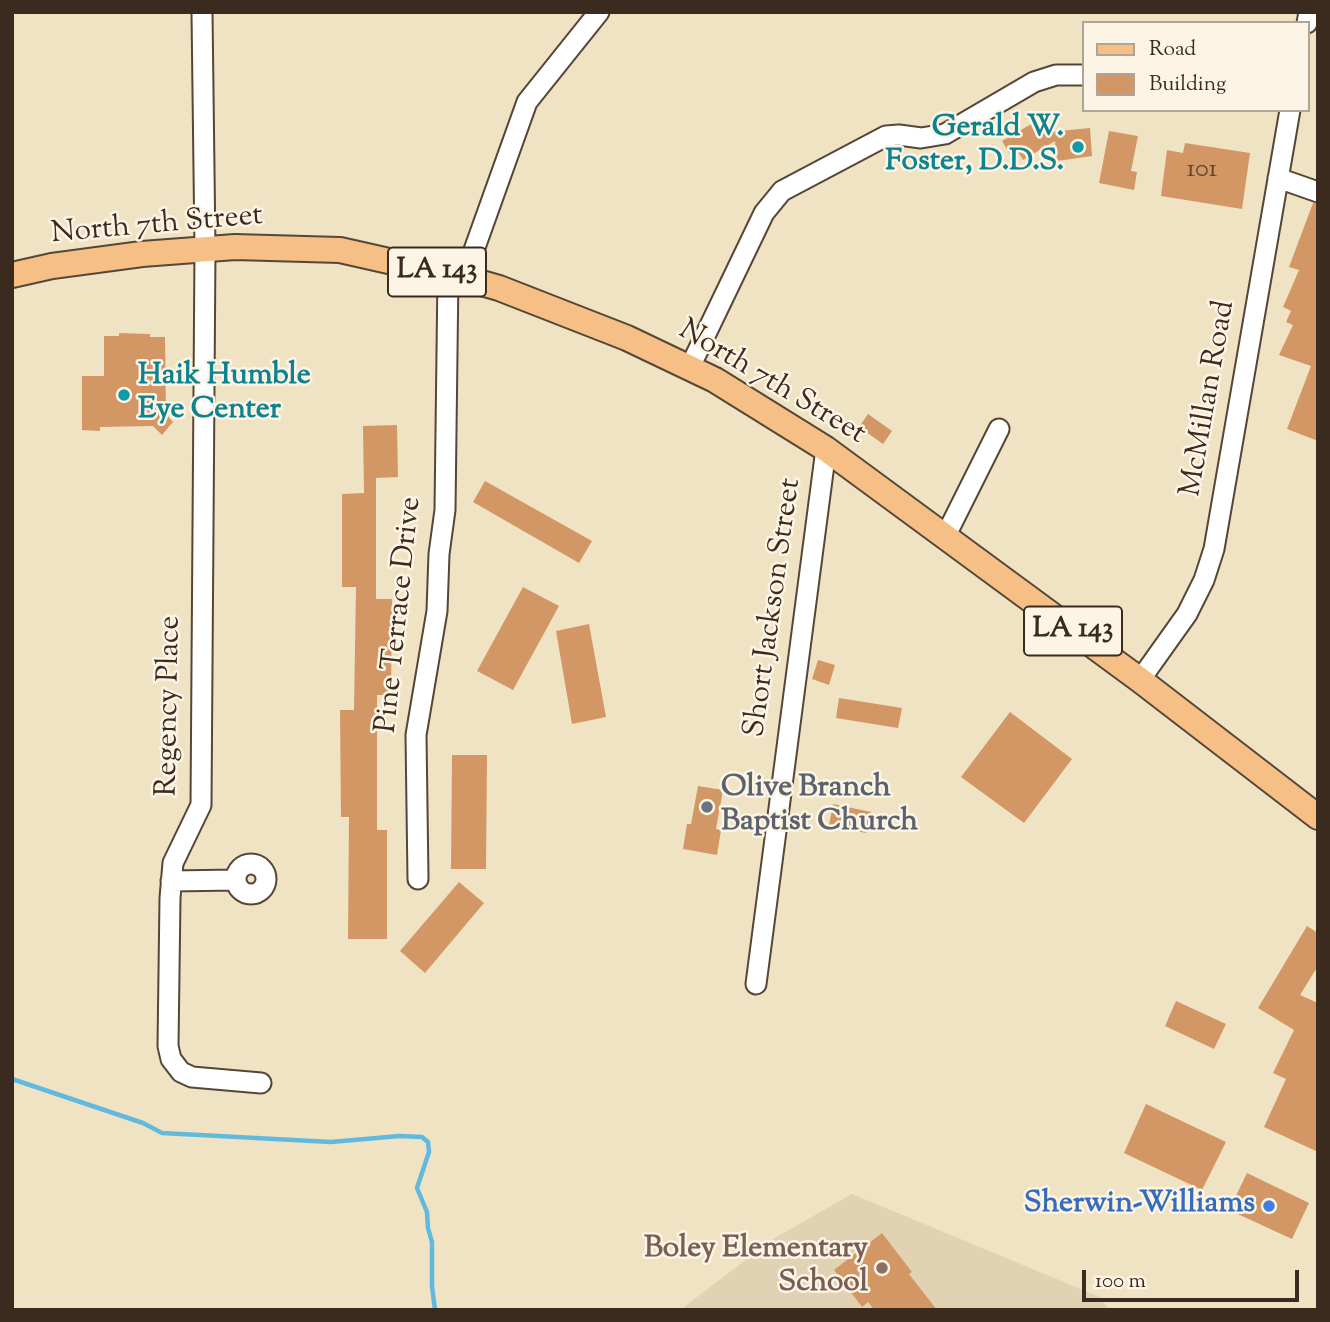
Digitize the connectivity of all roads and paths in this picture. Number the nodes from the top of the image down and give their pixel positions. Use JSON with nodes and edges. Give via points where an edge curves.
{"nodes":[{"id":1,"x":202,"y":12,"type":"edge"},
{"id":2,"x":599,"y":12,"type":"edge"},
{"id":3,"x":1082,"y":75,"type":"edge"},
{"id":4,"x":1290,"y":112,"type":"edge"},
{"id":5,"x":1278,"y":178,"type":"junction"},
{"id":6,"x":1318,"y":192,"type":"edge"},
{"id":7,"x":205,"y":249,"type":"junction"},
{"id":8,"x":12,"y":275,"type":"edge"},
{"id":9,"x":456,"y":276,"type":"junction"},
{"id":10,"x":690,"y":367,"type":"junction"},
{"id":11,"x":999,"y":429,"type":"dead end"},
{"id":12,"x":826,"y":449,"type":"junction"},
{"id":13,"x":945,"y":537,"type":"junction"},
{"id":14,"x":1140,"y":680,"type":"junction"},
{"id":15,"x":1318,"y":817,"type":"edge"},
{"id":16,"x":418,"y":878,"type":"dead end"},
{"id":17,"x":236,"y":880,"type":"dead end"},
{"id":18,"x":171,"y":881,"type":"junction"},
{"id":19,"x":756,"y":984,"type":"dead end"},
{"id":20,"x":261,"y":1083,"type":"dead end"}],
"edges":[{"from":1,"to":7,"type":"street","name":"Regency Place"},
{"from":2,"to":9,"type":"street","name":"Pine Terrace Drive","via":[[527,102]]},
{"from":3,"to":10,"type":"street","via":[[1056,75],[1034,82],[944,134],[886,136],[782,191],[764,213]]},
{"from":4,"to":5,"type":"street","name":"McMillan Road"},
{"from":5,"to":6,"type":"street"},
{"from":5,"to":14,"type":"street","name":"McMillan Road","via":[[1214,549],[1187,614]]},
{"from":7,"to":8,"type":"main road","name":"North 7th Street","number":"LA 143","via":[[52,266]]},
{"from":7,"to":9,"type":"main road","name":"North 7th Street","number":"LA 143","via":[[340,250]]},
{"from":7,"to":18,"type":"street","name":"Regency Place","via":[[201,805],[173,863]]},
{"from":9,"to":10,"type":"main road","name":"North 7th Street","number":"LA 143","via":[[537,301]]},
{"from":9,"to":16,"type":"street","name":"Pine Terrace Drive","via":[[438,611],[416,735]]},
{"from":10,"to":12,"type":"main road","name":"North 7th Street","number":"LA 143"},
{"from":11,"to":13,"type":"street"},
{"from":12,"to":13,"type":"main road","name":"North 7th Street","number":"LA 143"},
{"from":12,"to":19,"type":"street","name":"Short Jackson Street"},
{"from":13,"to":14,"type":"main road","name":"North 7th Street","number":"LA 143"},
{"from":14,"to":15,"type":"main road","name":"North 7th Street","number":"LA 143"},
{"from":17,"to":18,"type":"street"},
{"from":18,"to":20,"type":"street","name":"Regency Place","via":[[171,1059],[192,1077]]}]}
